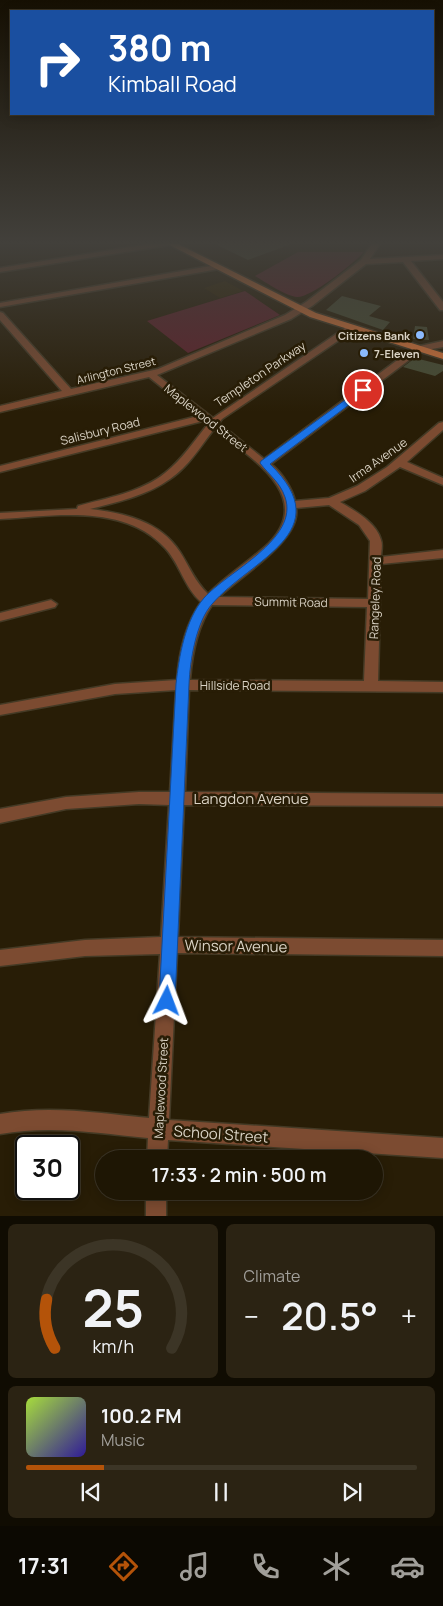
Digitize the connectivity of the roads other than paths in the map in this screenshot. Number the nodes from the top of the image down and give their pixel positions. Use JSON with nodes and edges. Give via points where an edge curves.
{"nodes":[{"id":1,"x":36,"y":299,"type":"edge"},
{"id":2,"x":279,"y":299,"type":"edge"},
{"id":3,"x":316,"y":299,"type":"edge"},
{"id":4,"x":0,"y":305,"type":"edge"},
{"id":5,"x":301,"y":310,"type":"junction"},
{"id":6,"x":0,"y":315,"type":"edge"},
{"id":7,"x":351,"y":328,"type":"junction"},
{"id":8,"x":443,"y":344,"type":"edge"},
{"id":9,"x":418,"y":349,"type":"junction"},
{"id":10,"x":443,"y":356,"type":"edge"},
{"id":11,"x":151,"y":374,"type":"junction"},
{"id":12,"x":69,"y":393,"type":"junction"},
{"id":13,"x":0,"y":409,"type":"edge"},
{"id":14,"x":210,"y":421,"type":"junction"},
{"id":15,"x":443,"y":426,"type":"edge"},
{"id":16,"x":399,"y":462,"type":"junction"},
{"id":17,"x":264,"y":463,"type":"junction"},
{"id":18,"x":0,"y":469,"type":"edge"},
{"id":19,"x":443,"y":482,"type":"edge"},
{"id":20,"x":331,"y":501,"type":"junction"},
{"id":21,"x":292,"y":505,"type":"junction"},
{"id":22,"x":45,"y":512,"type":"junction"},
{"id":23,"x":0,"y":515,"type":"edge"},
{"id":24,"x":443,"y":554,"type":"edge"},
{"id":25,"x":376,"y":561,"type":"junction"},
{"id":26,"x":208,"y":601,"type":"junction"},
{"id":27,"x":374,"y":602,"type":"junction"},
{"id":28,"x":51,"y":604,"type":"dead end"},
{"id":29,"x":0,"y":617,"type":"edge"},
{"id":30,"x":183,"y":684,"type":"junction"},
{"id":31,"x":371,"y":686,"type":"junction"},
{"id":32,"x":443,"y":686,"type":"edge"},
{"id":33,"x":0,"y":710,"type":"edge"},
{"id":34,"x":177,"y":798,"type":"junction"},
{"id":35,"x":443,"y":800,"type":"edge"},
{"id":36,"x":0,"y":816,"type":"edge"},
{"id":37,"x":169,"y":945,"type":"junction"},
{"id":38,"x":443,"y":948,"type":"edge"},
{"id":39,"x":0,"y":958,"type":"edge"},
{"id":40,"x":0,"y":1124,"type":"edge"},
{"id":41,"x":159,"y":1129,"type":"junction"},
{"id":42,"x":443,"y":1148,"type":"edge"},
{"id":43,"x":158,"y":1150,"type":"edge"},
{"id":44,"x":156,"y":1200,"type":"edge"},
{"id":45,"x":156,"y":1216,"type":"edge"}],
"edges":[{"from":1,"to":4,"type":"street"},
{"from":2,"to":5,"type":"main road"},
{"from":3,"to":5,"type":"street","name":"Arlington Street"},
{"from":5,"to":7,"type":"main road"},
{"from":5,"to":11,"type":"street","name":"Arlington Street"},
{"from":6,"to":12,"type":"street"},
{"from":7,"to":9,"type":"main road"},
{"from":7,"to":14,"type":"street","name":"Templeton Parkway"},
{"from":8,"to":9,"type":"street"},
{"from":9,"to":10,"type":"main road"},
{"from":9,"to":17,"type":"street"},
{"from":11,"to":12,"type":"street","name":"Arlington Street"},
{"from":11,"to":14,"type":"street","name":"Maplewood Street"},
{"from":12,"to":13,"type":"street","name":"Arlington Street"},
{"from":14,"to":17,"type":"street","name":"Maplewood Street"},
{"from":14,"to":18,"type":"street","name":"Salisbury Road"},
{"from":14,"to":22,"type":"street","name":"Templeton Parkway","via":[[177,469],[155,485],[110,502]]},
{"from":15,"to":16,"type":"street","name":"Irma Avenue"},
{"from":16,"to":19,"type":"street"},
{"from":16,"to":20,"type":"street","name":"Irma Avenue","via":[[361,489]]},
{"from":17,"to":21,"type":"street","name":"Maplewood Street","via":[[280,479]]},
{"from":20,"to":21,"type":"street","name":"Irma Avenue"},
{"from":20,"to":25,"type":"street","name":"Rangeley Road","via":[[369,528],[376,541]]},
{"from":21,"to":26,"type":"street","name":"Maplewood Street","via":[[289,523],[277,542]]},
{"from":22,"to":23,"type":"street"},
{"from":22,"to":26,"type":"street","via":[[98,514],[148,529],[168,544],[194,589]]},
{"from":24,"to":25,"type":"street"},
{"from":25,"to":27,"type":"street","name":"Rangeley Road"},
{"from":26,"to":27,"type":"street","name":"Summit Road"},
{"from":26,"to":30,"type":"street","name":"Maplewood Street","via":[[191,636]]},
{"from":27,"to":31,"type":"street","name":"Rangeley Road"},
{"from":28,"to":29,"type":"street"},
{"from":30,"to":31,"type":"street","name":"Hillside Road"},
{"from":30,"to":33,"type":"street","name":"Hillside Road","via":[[115,689]]},
{"from":30,"to":34,"type":"street","name":"Maplewood Street"},
{"from":31,"to":32,"type":"street","name":"Hillside Road"},
{"from":34,"to":35,"type":"street","name":"Langdon Avenue"},
{"from":34,"to":36,"type":"street","name":"Langdon Avenue","via":[[89,801]]},
{"from":34,"to":37,"type":"street","name":"Maplewood Street"},
{"from":37,"to":38,"type":"street","name":"Winsor Avenue"},
{"from":37,"to":39,"type":"street","name":"Winsor Avenue","via":[[86,948]]},
{"from":37,"to":41,"type":"street","name":"Maplewood Street"},
{"from":40,"to":41,"type":"street","name":"School Street","via":[[32,1119]]},
{"from":41,"to":42,"type":"street","name":"School Street"},
{"from":41,"to":43,"type":"street","name":"Maplewood Street"},
{"from":44,"to":45,"type":"street"}]}
